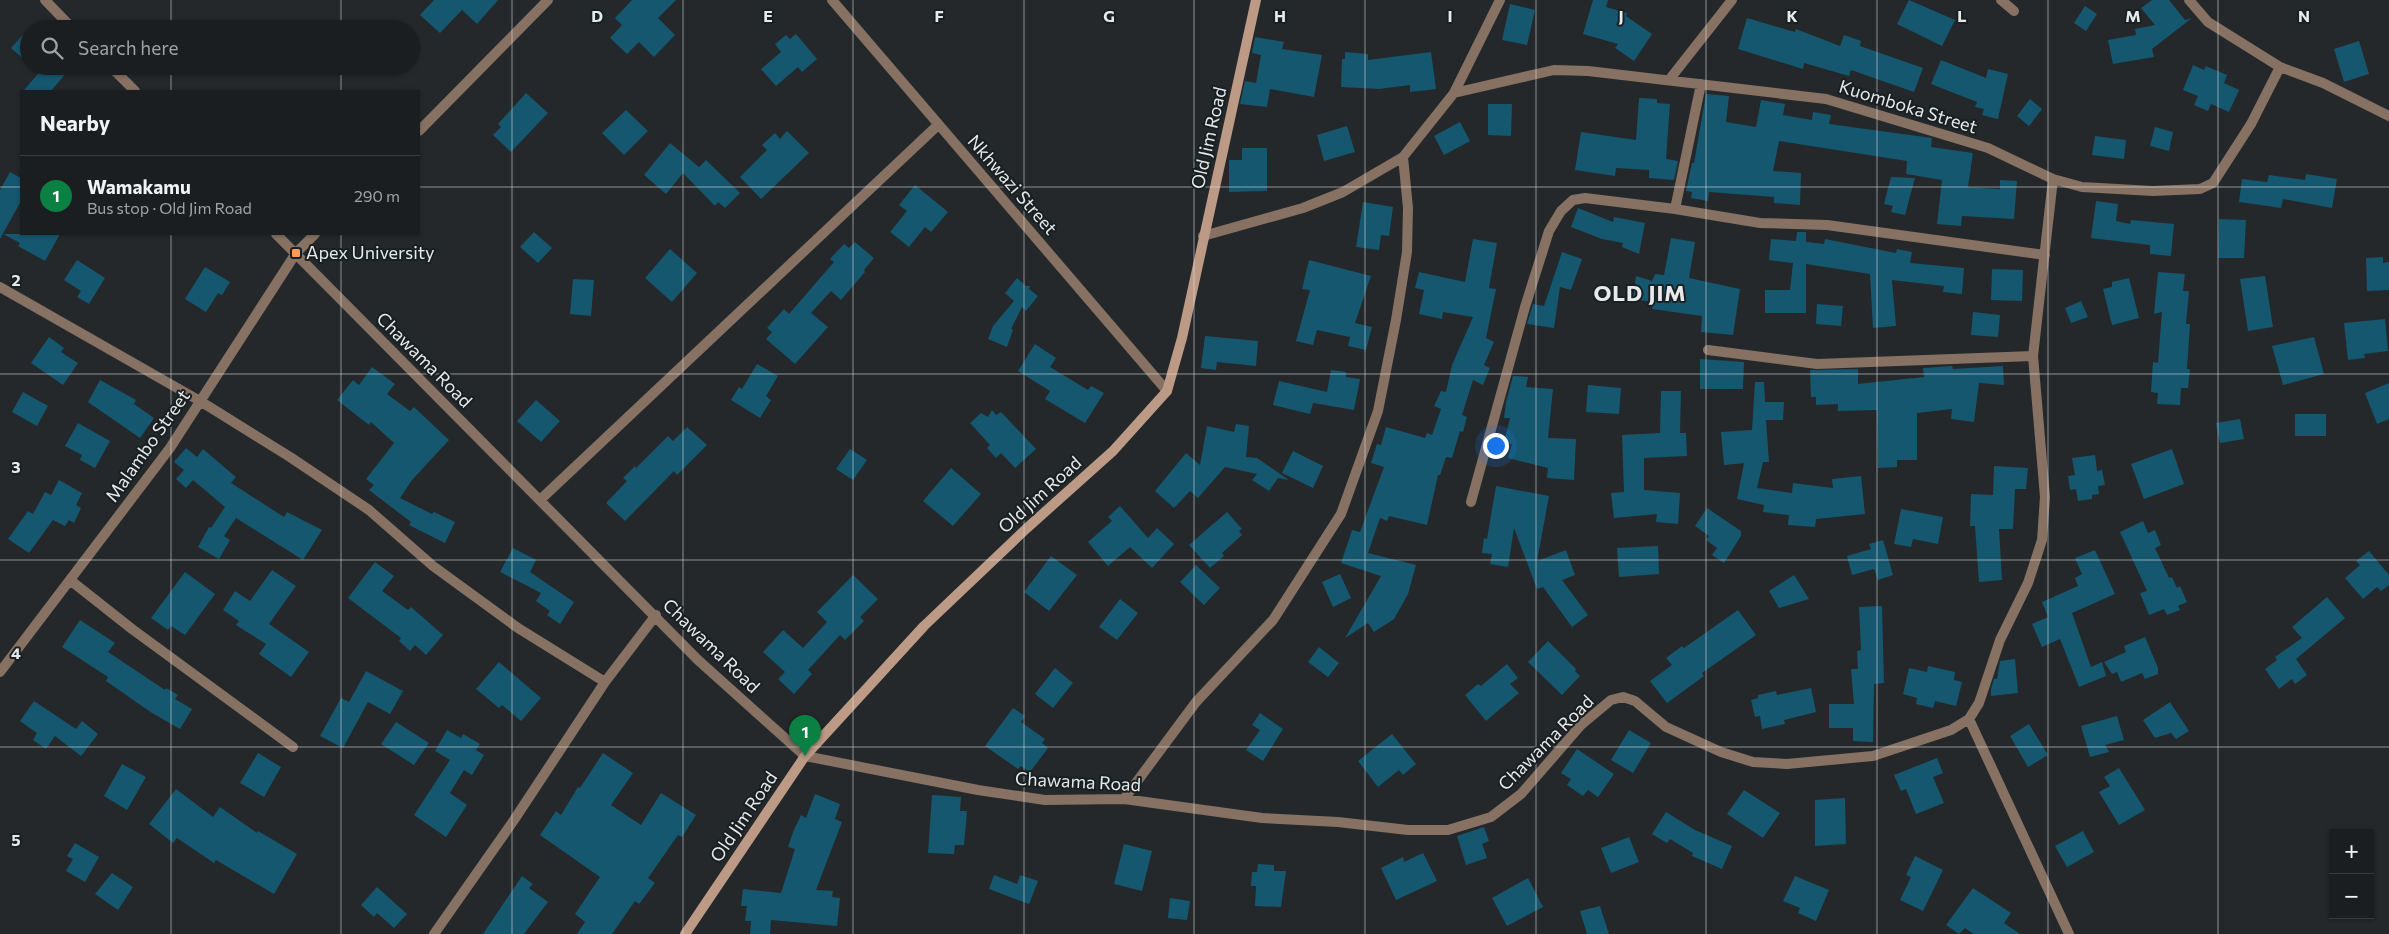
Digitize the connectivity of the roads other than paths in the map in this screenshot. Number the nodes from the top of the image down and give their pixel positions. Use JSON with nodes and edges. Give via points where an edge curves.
{"nodes":[{"id":1,"x":45,"y":0,"type":"edge"},
{"id":2,"x":547,"y":0,"type":"edge"},
{"id":3,"x":832,"y":0,"type":"edge"},
{"id":4,"x":1256,"y":0,"type":"edge"},
{"id":5,"x":1500,"y":0,"type":"edge"},
{"id":6,"x":1732,"y":0,"type":"edge"},
{"id":7,"x":2001,"y":0,"type":"edge"},
{"id":8,"x":2188,"y":0,"type":"edge"},
{"id":9,"x":2014,"y":11,"type":"dead end"},
{"id":10,"x":64,"y":20,"type":"edge"},
{"id":11,"x":2280,"y":67,"type":"junction"},
{"id":12,"x":119,"y":75,"type":"edge"},
{"id":13,"x":1669,"y":80,"type":"junction"},
{"id":14,"x":1701,"y":84,"type":"junction"},
{"id":15,"x":134,"y":90,"type":"edge"},
{"id":16,"x":1454,"y":93,"type":"junction"},
{"id":17,"x":2389,"y":116,"type":"edge"},
{"id":18,"x":938,"y":125,"type":"junction"},
{"id":19,"x":420,"y":130,"type":"edge"},
{"id":20,"x":1403,"y":157,"type":"junction"},
{"id":21,"x":2053,"y":178,"type":"junction"},
{"id":22,"x":1675,"y":209,"type":"junction"},
{"id":23,"x":277,"y":235,"type":"edge"},
{"id":24,"x":314,"y":235,"type":"edge"},
{"id":25,"x":1203,"y":236,"type":"junction"},
{"id":26,"x":296,"y":254,"type":"junction"},
{"id":27,"x":2045,"y":256,"type":"junction"},
{"id":28,"x":0,"y":287,"type":"edge"},
{"id":29,"x":1708,"y":350,"type":"dead end"},
{"id":30,"x":2033,"y":356,"type":"junction"},
{"id":31,"x":1167,"y":392,"type":"junction"},
{"id":32,"x":200,"y":401,"type":"junction"},
{"id":33,"x":540,"y":500,"type":"junction"},
{"id":34,"x":1471,"y":502,"type":"dead end"},
{"id":35,"x":70,"y":580,"type":"junction"},
{"id":36,"x":656,"y":615,"type":"junction"},
{"id":37,"x":0,"y":672,"type":"edge"},
{"id":38,"x":605,"y":682,"type":"junction"},
{"id":39,"x":1969,"y":719,"type":"junction"},
{"id":40,"x":293,"y":748,"type":"dead end"},
{"id":41,"x":805,"y":756,"type":"junction"},
{"id":42,"x":1124,"y":798,"type":"junction"},
{"id":43,"x":434,"y":934,"type":"edge"},
{"id":44,"x":685,"y":934,"type":"edge"},
{"id":45,"x":2069,"y":934,"type":"edge"}],
"edges":[{"from":1,"to":10,"type":"street"},
{"from":2,"to":19,"type":"street"},
{"from":3,"to":18,"type":"street","name":"Nkhwazi Street"},
{"from":4,"to":25,"type":"street","name":"Old Jim Road"},
{"from":5,"to":16,"type":"street"},
{"from":6,"to":13,"type":"street"},
{"from":7,"to":9,"type":"street"},
{"from":8,"to":11,"type":"street","via":[[2208,22]]},
{"from":11,"to":17,"type":"street","via":[[2323,83]]},
{"from":11,"to":21,"type":"street","name":"Kuomboka Street","via":[[2251,124],[2213,183],[2200,189],[2153,191],[2082,187]]},
{"from":12,"to":15,"type":"street"},
{"from":13,"to":14,"type":"street","name":"Kuomboka Street"},
{"from":13,"to":16,"type":"street","name":"Kuomboka Street","via":[[1554,70]]},
{"from":14,"to":21,"type":"street","name":"Kuomboka Street","via":[[1826,98],[1988,148]]},
{"from":14,"to":22,"type":"street"},
{"from":16,"to":20,"type":"street"},
{"from":18,"to":31,"type":"street","name":"Nkhwazi Street"},
{"from":18,"to":33,"type":"street"},
{"from":20,"to":25,"type":"street","via":[[1343,192],[1311,205]]},
{"from":20,"to":42,"type":"street","via":[[1408,208],[1407,252],[1396,320],[1378,412],[1341,514],[1273,620],[1196,702]]},
{"from":21,"to":27,"type":"street","name":"Chawama Road"},
{"from":22,"to":27,"type":"street","via":[[1760,223],[1827,225]]},
{"from":22,"to":34,"type":"street","via":[[1586,198],[1573,200],[1561,211],[1549,231],[1524,306]]},
{"from":23,"to":26,"type":"street","name":"Chawama Road"},
{"from":24,"to":26,"type":"street","name":"Malambo Street"},
{"from":25,"to":31,"type":"street","name":"Old Jim Road"},
{"from":26,"to":32,"type":"street","name":"Malambo Street"},
{"from":26,"to":33,"type":"street","name":"Chawama Road"},
{"from":27,"to":30,"type":"street","name":"Chawama Road"},
{"from":28,"to":32,"type":"street"},
{"from":29,"to":30,"type":"street","via":[[1817,364]]},
{"from":30,"to":39,"type":"street","name":"Chawama Road","via":[[2045,497],[2042,540],[2028,583],[2000,640],[1979,703]]},
{"from":31,"to":41,"type":"street","name":"Old Jim Road","via":[[1113,451],[924,626]]},
{"from":32,"to":35,"type":"street","name":"Malambo Street","via":[[170,448]]},
{"from":32,"to":38,"type":"street","via":[[369,510],[433,566],[510,623]]},
{"from":33,"to":36,"type":"street","name":"Chawama Road"},
{"from":35,"to":37,"type":"street","name":"Malambo Street"},
{"from":35,"to":40,"type":"street"},
{"from":36,"to":38,"type":"street"},
{"from":36,"to":41,"type":"street","name":"Chawama Road","via":[[698,660]]},
{"from":38,"to":43,"type":"street"},
{"from":39,"to":42,"type":"street","name":"Chawama Road","via":[[1952,730],[1873,756],[1787,764],[1753,762],[1721,752],[1666,727],[1635,701],[1623,697],[1611,700],[1581,725],[1521,794],[1490,817],[1448,830],[1408,830],[1262,818]]},
{"from":39,"to":45,"type":"street"},
{"from":41,"to":42,"type":"street","name":"Chawama Road","via":[[1045,800]]},
{"from":41,"to":44,"type":"street","name":"Old Jim Road"}]}
